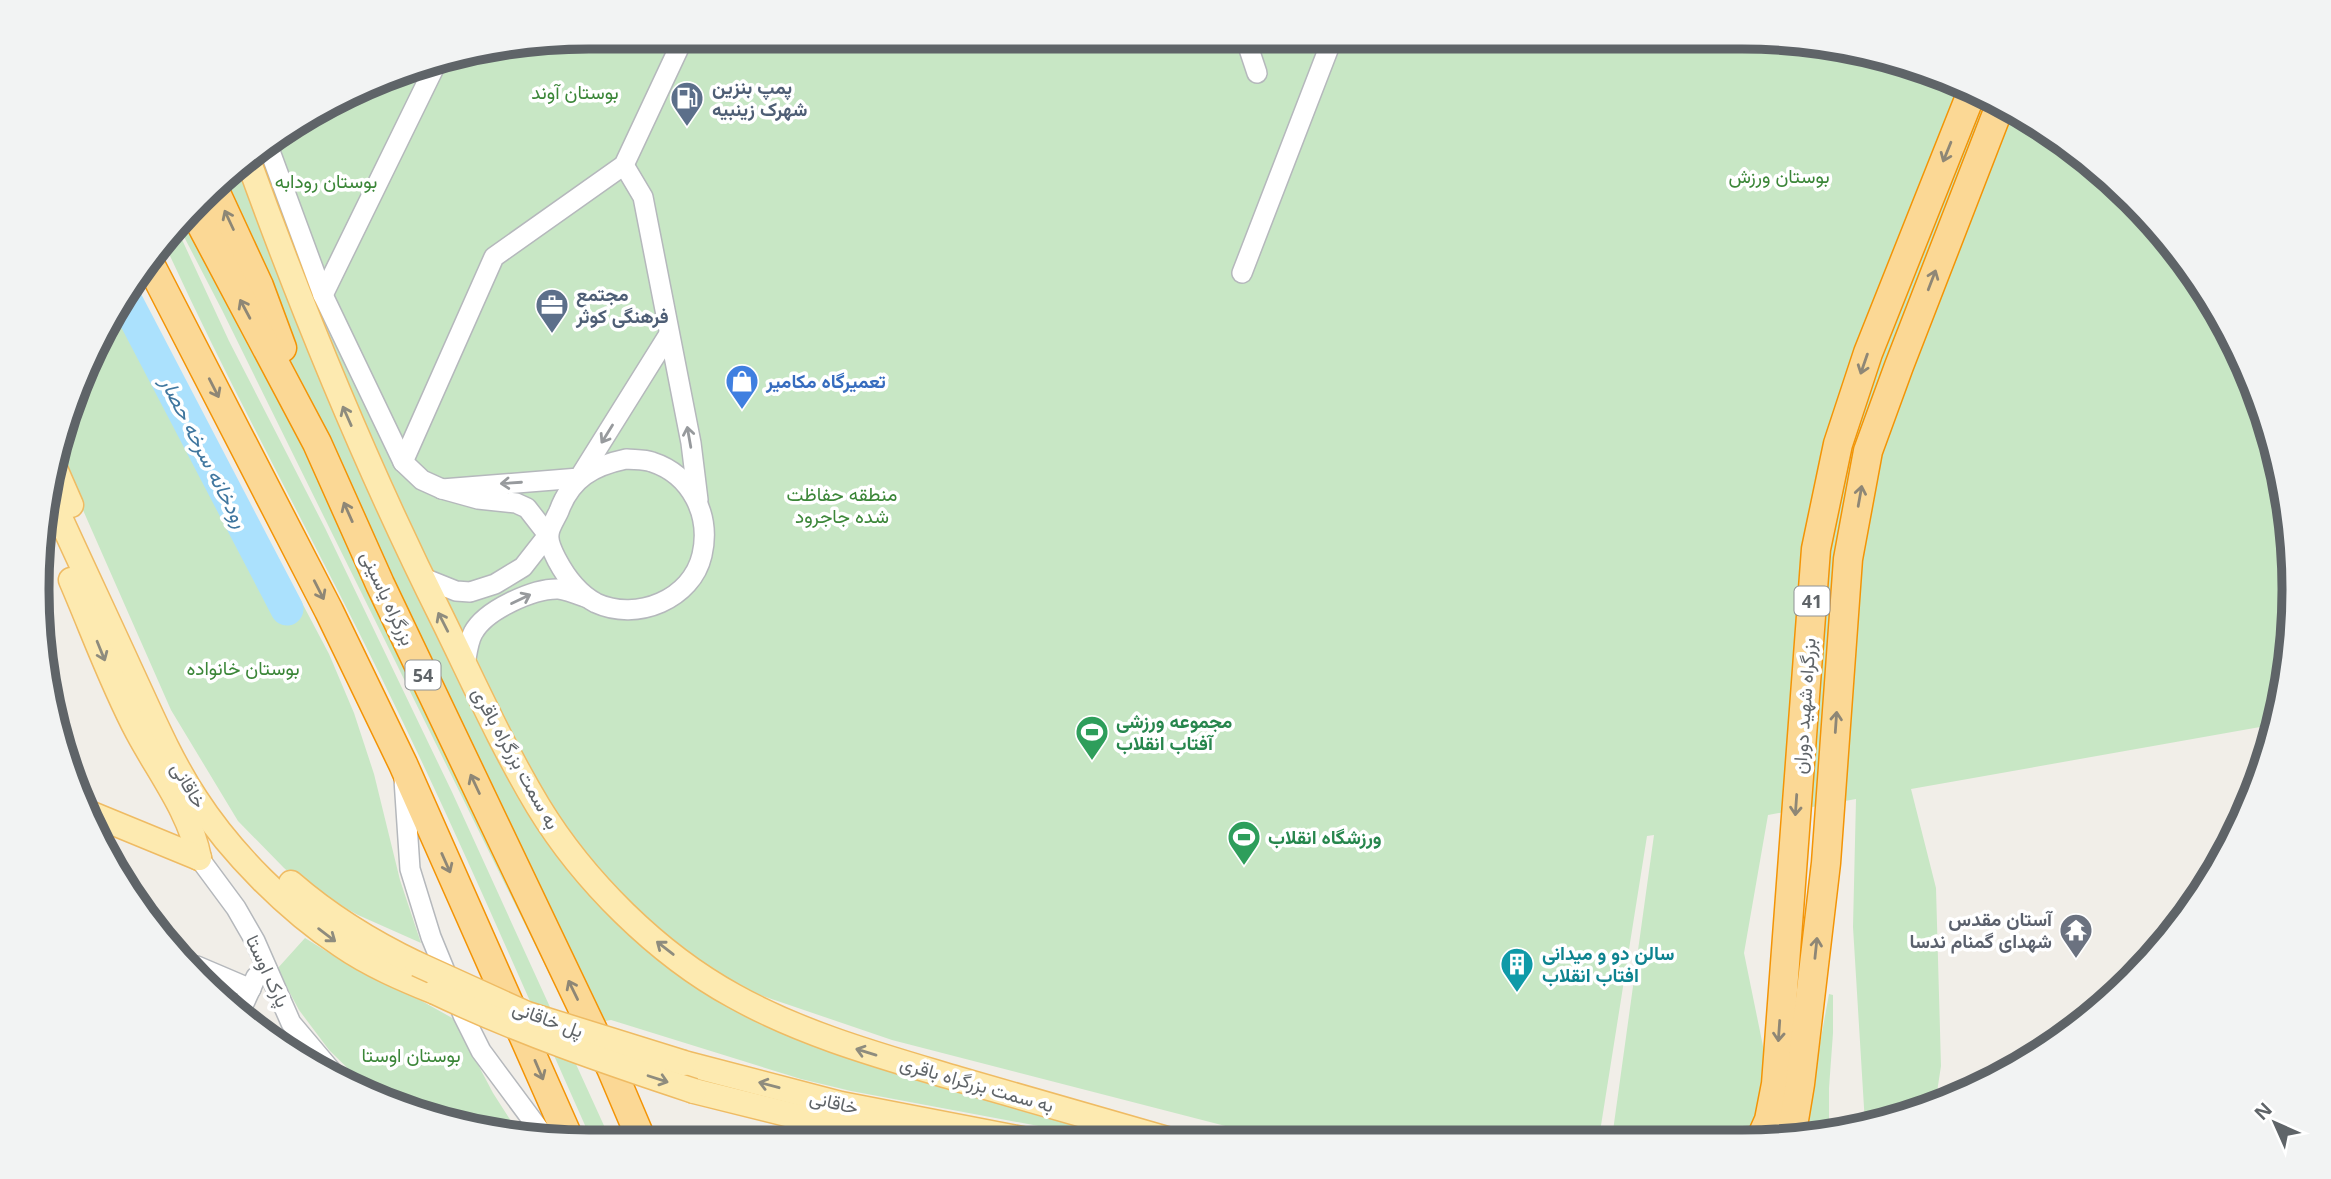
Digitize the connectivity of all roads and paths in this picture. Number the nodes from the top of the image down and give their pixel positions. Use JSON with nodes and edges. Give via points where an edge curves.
{"nodes":[{"id":1,"x":678,"y":49,"type":"edge"},
{"id":2,"x":1249,"y":49,"type":"edge"},
{"id":3,"x":1328,"y":49,"type":"edge"},
{"id":4,"x":433,"y":73,"type":"edge"},
{"id":5,"x":1257,"y":73,"type":"dead end"},
{"id":6,"x":1969,"y":99,"type":"edge"},
{"id":7,"x":1997,"y":113,"type":"edge"},
{"id":8,"x":270,"y":153,"type":"edge"},
{"id":9,"x":624,"y":165,"type":"junction"},
{"id":10,"x":251,"y":168,"type":"edge"},
{"id":11,"x":218,"y":197,"type":"edge"},
{"id":12,"x":197,"y":217,"type":"edge"},
{"id":13,"x":153,"y":271,"type":"edge"},
{"id":14,"x":1242,"y":273,"type":"dead end"},
{"id":15,"x":323,"y":295,"type":"junction"},
{"id":16,"x":669,"y":334,"type":"junction"},
{"id":17,"x":317,"y":443,"type":"junction"},
{"id":18,"x":403,"y":461,"type":"junction"},
{"id":19,"x":579,"y":478,"type":"junction"},
{"id":20,"x":60,"y":480,"type":"edge"},
{"id":21,"x":442,"y":489,"type":"junction"},
{"id":22,"x":698,"y":505,"type":"junction"},
{"id":23,"x":56,"y":508,"type":"edge"},
{"id":24,"x":52,"y":535,"type":"edge"},
{"id":25,"x":548,"y":535,"type":"junction"},
{"id":26,"x":421,"y":577,"type":"junction"},
{"id":27,"x":589,"y":597,"type":"junction"},
{"id":28,"x":465,"y":664,"type":"junction"},
{"id":29,"x":402,"y":764,"type":"junction"},
{"id":30,"x":102,"y":823,"type":"edge"},
{"id":31,"x":199,"y":858,"type":"junction"},
{"id":32,"x":264,"y":960,"type":"junction"},
{"id":33,"x":417,"y":964,"type":"joint"},
{"id":34,"x":206,"y":971,"type":"edge"},
{"id":35,"x":251,"y":989,"type":"junction"},
{"id":36,"x":435,"y":992,"type":"joint"},
{"id":37,"x":244,"y":1005,"type":"edge"},
{"id":38,"x":306,"y":1050,"type":"edge"},
{"id":39,"x":684,"y":1063,"type":"joint"},
{"id":40,"x":694,"y":1091,"type":"joint"},
{"id":41,"x":537,"y":1127,"type":"edge"},
{"id":42,"x":1793,"y":1127,"type":"edge"},
{"id":43,"x":565,"y":1129,"type":"edge"},
{"id":44,"x":1765,"y":1129,"type":"edge"},
{"id":45,"x":637,"y":1130,"type":"edge"},
{"id":46,"x":855,"y":1130,"type":"edge"},
{"id":47,"x":975,"y":1130,"type":"edge"},
{"id":48,"x":1137,"y":1130,"type":"edge"}],
"edges":[{"from":1,"to":9,"type":"street"},
{"from":2,"to":5,"type":"street"},
{"from":3,"to":14,"type":"street"},
{"from":4,"to":15,"type":"street"},
{"from":6,"to":44,"type":"highway","name":"بزرگراه شهید دوران","number":"41","one_way":true,"via":[[1868,353],[1838,444],[1819,536],[1776,1084]]},
{"from":42,"to":7,"type":"highway","name":"بزرگراه شهید دوران","number":"41","one_way":true,"via":[[1826,863],[1848,559],[1868,452]]},
{"from":8,"to":15,"type":"street"},
{"from":9,"to":16,"type":"street","via":[[643,197]]},
{"from":9,"to":18,"type":"street","via":[[494,257]]},
{"from":26,"to":10,"type":"main road","name":"به سمت بزرگراه باقری","one_way":true,"via":[[337,392]]},
{"from":17,"to":11,"type":"highway","one_way":true,"via":[[259,286]]},
{"from":17,"to":12,"type":"highway","name":"بزرگراه یاسینی","number":"54","one_way":true},
{"from":13,"to":29,"type":"highway","one_way":true,"via":[[329,611]]},
{"from":15,"to":18,"type":"street"},
{"from":16,"to":19,"type":"street","one_way":true},
{"from":22,"to":16,"type":"street","one_way":true},
{"from":45,"to":17,"type":"highway","name":"بزرگراه یاسینی","number":"54","one_way":true},
{"from":18,"to":21,"type":"street","via":[[422,480]]},
{"from":19,"to":21,"type":"street","one_way":true},
{"from":19,"to":22,"type":"street","via":[[613,461],[651,461],[674,473],[690,488]]},
{"from":19,"to":25,"type":"street","via":[[564,497]]},
{"from":20,"to":33,"type":"main road","name":"خاقانی","via":[[177,740],[212,802],[245,841],[310,900]]},
{"from":21,"to":25,"type":"street","via":[[516,503],[527,508]]},
{"from":22,"to":27,"type":"street","via":[[705,538],[700,564],[686,585],[667,600],[644,609],[619,610]]},
{"from":23,"to":36,"type":"main road","name":"خاقانی","one_way":true,"via":[[164,742],[210,818],[266,881],[320,930],[364,959]]},
{"from":24,"to":31,"type":"main road","one_way":true,"via":[[117,689],[190,826]]},
{"from":25,"to":26,"type":"street","via":[[523,567],[495,584],[456,591]]},
{"from":25,"to":27,"type":"street","via":[[562,568]]},
{"from":28,"to":26,"type":"main road","name":"به سمت بزرگراه باقری","one_way":true},
{"from":28,"to":27,"type":"street","one_way":true,"via":[[473,633],[495,611],[536,592],[560,589]]},
{"from":48,"to":28,"type":"main road","name":"به سمت بزرگراه باقری","one_way":true,"via":[[827,1038],[775,1017],[693,970],[621,910],[563,841],[517,768]]},
{"from":29,"to":41,"type":"street","via":[[410,869],[431,937],[481,1051]]},
{"from":29,"to":43,"type":"highway","one_way":true},
{"from":30,"to":31,"type":"main road"},
{"from":31,"to":32,"type":"street","name":"پارک اوستا","via":[[236,908]]},
{"from":32,"to":35,"type":"street"},
{"from":32,"to":38,"type":"street","name":"پارک اوستا"},
{"from":33,"to":39,"type":"main road","name":"پل خاقانی","bridge":true,"via":[[527,1014]]},
{"from":34,"to":35,"type":"street"},
{"from":35,"to":37,"type":"street"},
{"from":36,"to":40,"type":"main road","name":"پل خاقانی","one_way":true,"bridge":true,"via":[[578,1052]]},
{"from":47,"to":39,"type":"main road","name":"خاقانی","one_way":true,"via":[[841,1104]]},
{"from":40,"to":46,"type":"main road","name":"خاقانی"}]}
